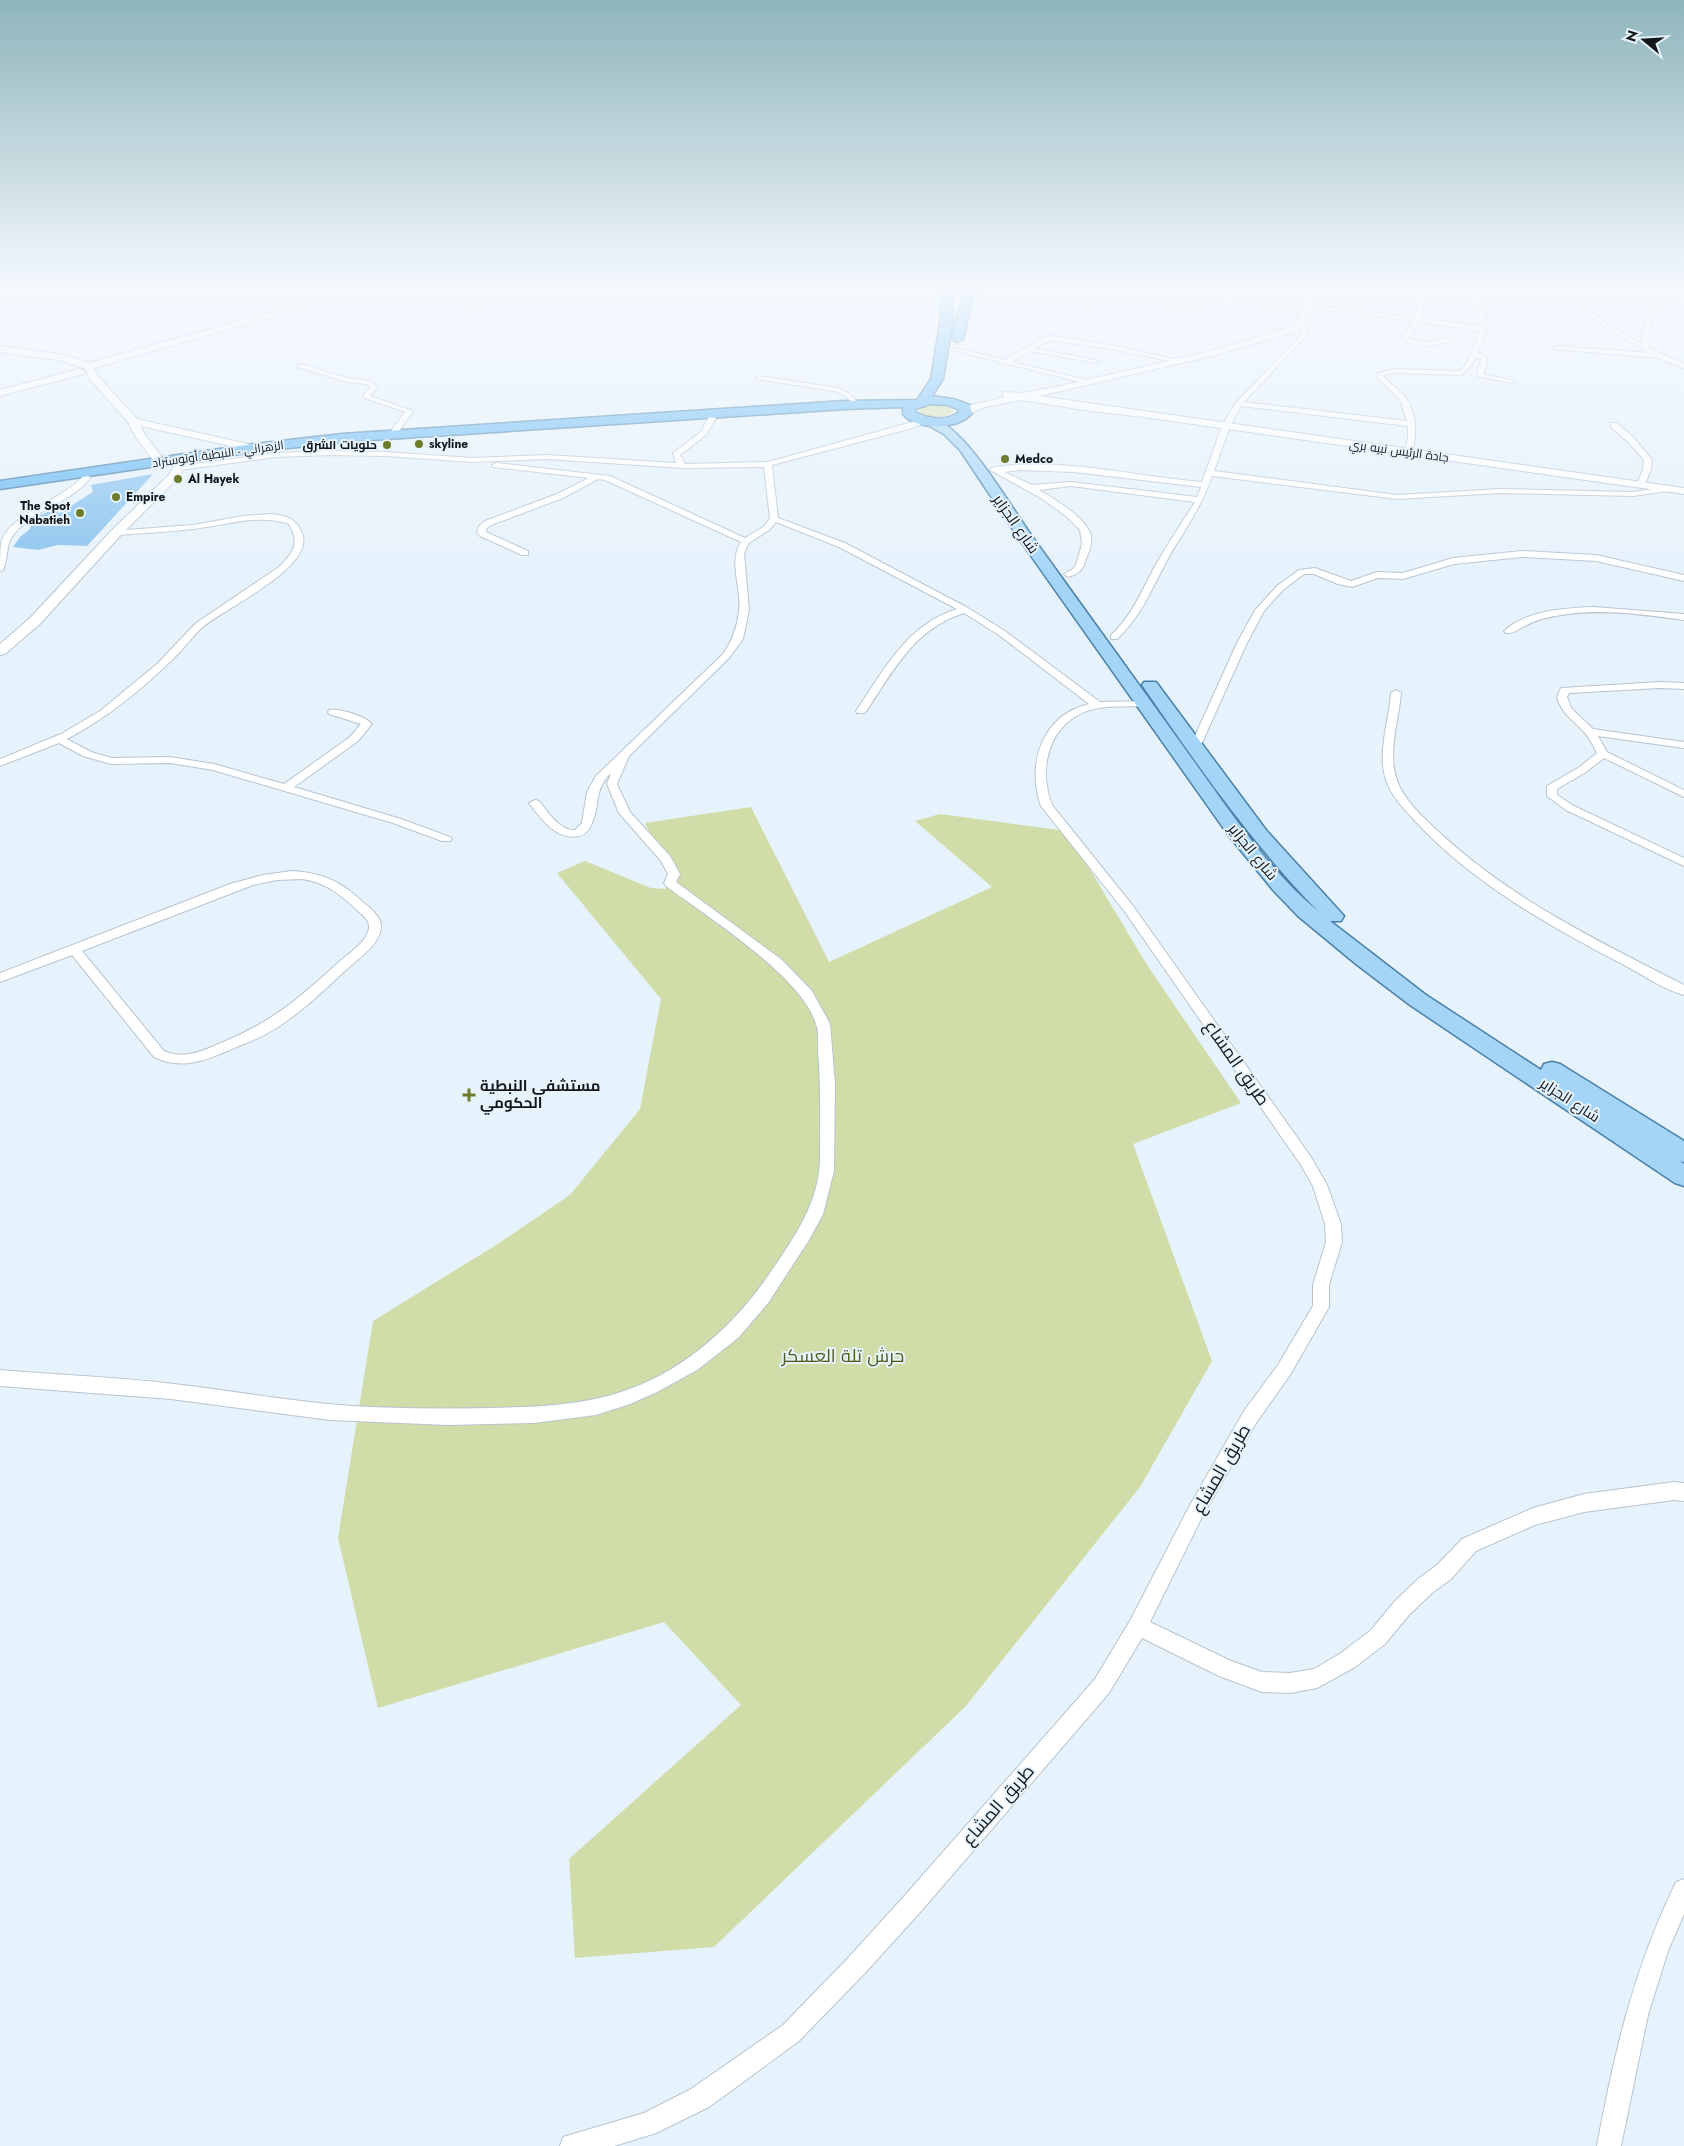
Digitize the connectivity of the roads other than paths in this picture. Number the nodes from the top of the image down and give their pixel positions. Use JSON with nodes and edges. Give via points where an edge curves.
{"nodes":[{"id":1,"x":25,"y":385,"type":"edge"},
{"id":2,"x":100,"y":385,"type":"edge"},
{"id":3,"x":374,"y":385,"type":"edge"},
{"id":4,"x":807,"y":385,"type":"edge"},
{"id":5,"x":932,"y":385,"type":"edge"},
{"id":6,"x":1070,"y":385,"type":"edge"},
{"id":7,"x":1074,"y":385,"type":"edge"},
{"id":8,"x":1257,"y":385,"type":"edge"},
{"id":9,"x":1389,"y":385,"type":"edge"},
{"id":10,"x":1056,"y":390,"type":"junction"},
{"id":11,"x":0,"y":392,"type":"edge"},
{"id":12,"x":1020,"y":395,"type":"junction"},
{"id":13,"x":1032,"y":395,"type":"junction"},
{"id":14,"x":947,"y":398,"type":"junction"},
{"id":15,"x":1063,"y":401,"type":"junction"},
{"id":16,"x":1239,"y":404,"type":"junction"},
{"id":17,"x":857,"y":405,"type":"junction"},
{"id":18,"x":916,"y":406,"type":"junction"},
{"id":19,"x":1115,"y":410,"type":"junction"},
{"id":20,"x":966,"y":414,"type":"junction"},
{"id":21,"x":712,"y":418,"type":"junction"},
{"id":22,"x":133,"y":420,"type":"junction"},
{"id":23,"x":927,"y":421,"type":"junction"},
{"id":24,"x":1412,"y":424,"type":"junction"},
{"id":25,"x":1614,"y":425,"type":"dead end"},
{"id":26,"x":1226,"y":426,"type":"junction"},
{"id":27,"x":392,"y":435,"type":"junction"},
{"id":28,"x":253,"y":448,"type":"junction"},
{"id":29,"x":1408,"y":453,"type":"junction"},
{"id":30,"x":473,"y":460,"type":"junction"},
{"id":31,"x":159,"y":461,"type":"junction"},
{"id":32,"x":768,"y":464,"type":"junction"},
{"id":33,"x":179,"y":465,"type":"junction"},
{"id":34,"x":683,"y":466,"type":"junction"},
{"id":35,"x":995,"y":471,"type":"junction"},
{"id":36,"x":1208,"y":473,"type":"junction"},
{"id":37,"x":87,"y":476,"type":"junction"},
{"id":38,"x":599,"y":476,"type":"junction"},
{"id":39,"x":0,"y":485,"type":"edge"},
{"id":40,"x":1205,"y":485,"type":"junction"},
{"id":41,"x":1640,"y":486,"type":"junction"},
{"id":42,"x":1030,"y":488,"type":"junction"},
{"id":43,"x":0,"y":489,"type":"edge"},
{"id":44,"x":1667,"y":489,"type":"junction"},
{"id":45,"x":1684,"y":491,"type":"edge"},
{"id":46,"x":1200,"y":500,"type":"junction"},
{"id":47,"x":774,"y":519,"type":"junction"},
{"id":48,"x":116,"y":533,"type":"junction"},
{"id":49,"x":745,"y":541,"type":"junction"},
{"id":50,"x":525,"y":553,"type":"dead end"},
{"id":51,"x":0,"y":568,"type":"edge"},
{"id":52,"x":1068,"y":574,"type":"junction"},
{"id":53,"x":1684,"y":578,"type":"edge"},
{"id":54,"x":965,"y":610,"type":"junction"},
{"id":55,"x":1684,"y":617,"type":"edge"},
{"id":56,"x":1509,"y":631,"type":"dead end"},
{"id":57,"x":1114,"y":637,"type":"junction"},
{"id":58,"x":0,"y":651,"type":"edge"},
{"id":59,"x":1684,"y":686,"type":"edge"},
{"id":60,"x":1396,"y":693,"type":"dead end"},
{"id":61,"x":1144,"y":703,"type":"junction"},
{"id":62,"x":1098,"y":706,"type":"junction"},
{"id":63,"x":861,"y":711,"type":"dead end"},
{"id":64,"x":333,"y":712,"type":"dead end"},
{"id":65,"x":1590,"y":732,"type":"junction"},
{"id":66,"x":61,"y":740,"type":"junction"},
{"id":67,"x":1684,"y":745,"type":"edge"},
{"id":68,"x":1195,"y":746,"type":"junction"},
{"id":69,"x":625,"y":753,"type":"junction"},
{"id":70,"x":1602,"y":754,"type":"junction"},
{"id":71,"x":0,"y":763,"type":"edge"},
{"id":72,"x":285,"y":788,"type":"junction"},
{"id":73,"x":1684,"y":794,"type":"edge"},
{"id":74,"x":535,"y":804,"type":"dead end"},
{"id":75,"x":446,"y":838,"type":"dead end"},
{"id":76,"x":1684,"y":862,"type":"edge"},
{"id":77,"x":74,"y":949,"type":"junction"},
{"id":78,"x":0,"y":978,"type":"edge"},
{"id":79,"x":1684,"y":991,"type":"edge"},
{"id":80,"x":1684,"y":1153,"type":"edge"},
{"id":81,"x":1684,"y":1176,"type":"edge"},
{"id":82,"x":0,"y":1378,"type":"edge"},
{"id":83,"x":1684,"y":1492,"type":"edge"},
{"id":84,"x":1138,"y":1626,"type":"junction"},
{"id":85,"x":1684,"y":1890,"type":"edge"},
{"id":86,"x":572,"y":2146,"type":"edge"},
{"id":87,"x":1610,"y":2146,"type":"edge"}],
"edges":[{"from":1,"to":11,"type":"main road"},
{"from":2,"to":22,"type":"main road"},
{"from":3,"to":27,"type":"street","via":[[376,387],[367,398],[409,411]]},
{"from":4,"to":17,"type":"street","via":[[840,390]]},
{"from":5,"to":18,"type":"highway"},
{"from":6,"to":12,"type":"main road"},
{"from":7,"to":10,"type":"main road"},
{"from":8,"to":16,"type":"street"},
{"from":9,"to":24,"type":"street","via":[[1403,399]]},
{"from":10,"to":13,"type":"main road"},
{"from":10,"to":15,"type":"main road"},
{"from":12,"to":13,"type":"main road"},
{"from":12,"to":14,"type":"main road"},
{"from":12,"to":19,"type":"main road"},
{"from":12,"to":20,"type":"main road","via":[[982,404]]},
{"from":13,"to":15,"type":"main road"},
{"from":14,"to":18,"type":"highway"},
{"from":14,"to":20,"type":"highway","via":[[965,408]]},
{"from":15,"to":19,"type":"main road"},
{"from":16,"to":24,"type":"street"},
{"from":16,"to":26,"type":"street"},
{"from":17,"to":18,"type":"highway","name":"الزهراني - النبطية أوتوستراد"},
{"from":17,"to":27,"type":"highway","name":"الزهراني - النبطية أوتوستراد"},
{"from":18,"to":21,"type":"highway","name":"الزهراني - النبطية أوتوستراد"},
{"from":18,"to":23,"type":"highway"},
{"from":19,"to":26,"type":"main road","name":"جادة الرئيس نبيه بري"},
{"from":20,"to":23,"type":"highway","via":[[951,421]]},
{"from":20,"to":35,"type":"main road","name":"شارع الجزاير","via":[[965,430]]},
{"from":21,"to":33,"type":"highway","name":"الزهراني - النبطية أوتوستراد","via":[[371,439],[239,453]]},
{"from":21,"to":34,"type":"street","via":[[703,437],[676,455]]},
{"from":22,"to":28,"type":"main road"},
{"from":22,"to":31,"type":"main road","via":[[140,436]]},
{"from":23,"to":32,"type":"street"},
{"from":23,"to":61,"type":"main road","name":"شارع الجزاير","via":[[948,431],[964,448]]},
{"from":24,"to":29,"type":"street"},
{"from":25,"to":41,"type":"street","via":[[1648,460],[1648,470]]},
{"from":26,"to":29,"type":"main road","name":"جادة الرئيس نبيه بري"},
{"from":26,"to":36,"type":"street"},
{"from":27,"to":28,"type":"highway","name":"الزهراني - النبطية أوتوستراد"},
{"from":28,"to":31,"type":"highway","name":"الزهراني - النبطية أوتوستراد"},
{"from":29,"to":41,"type":"main road","name":"جادة الرئيس نبيه بري"},
{"from":30,"to":33,"type":"street","via":[[330,453]]},
{"from":30,"to":34,"type":"street","via":[[547,457]]},
{"from":30,"to":38,"type":"street"},
{"from":31,"to":39,"type":"highway","name":"الزهراني - النبطية أوتوستراد"},
{"from":32,"to":34,"type":"street"},
{"from":32,"to":47,"type":"street"},
{"from":33,"to":37,"type":"highway","name":"الزهراني - النبطية أوتوستراد"},
{"from":33,"to":48,"type":"main road","via":[[172,478]]},
{"from":35,"to":40,"type":"street","via":[[1057,467]]},
{"from":35,"to":42,"type":"street","via":[[1010,475]]},
{"from":35,"to":52,"type":"main road","name":"شارع الجزاير"},
{"from":36,"to":40,"type":"street"},
{"from":36,"to":44,"type":"street","via":[[1397,496],[1500,491],[1633,494]]},
{"from":37,"to":43,"type":"highway","name":"الزهراني - النبطية أوتوستراد"},
{"from":37,"to":51,"type":"street","via":[[75,490],[33,512],[16,526],[3,544]]},
{"from":38,"to":49,"type":"street"},
{"from":38,"to":50,"type":"street","via":[[482,528],[483,534]]},
{"from":40,"to":46,"type":"street"},
{"from":41,"to":44,"type":"main road","name":"جادة الرئيس نبيه بري"},
{"from":42,"to":46,"type":"street","via":[[1071,484]]},
{"from":42,"to":52,"type":"street","via":[[1061,508],[1084,529],[1087,541],[1079,568]]},
{"from":44,"to":45,"type":"main road","name":"جادة الرئيس نبيه بري"},
{"from":46,"to":57,"type":"street","via":[[1159,567],[1142,602]]},
{"from":47,"to":49,"type":"street","via":[[766,529]]},
{"from":47,"to":54,"type":"street","via":[[842,545]]},
{"from":48,"to":58,"type":"main road","via":[[35,621]]},
{"from":48,"to":66,"type":"street","via":[[283,518],[296,526],[299,536],[298,548],[285,568],[216,612],[130,693]]},
{"from":49,"to":69,"type":"street","via":[[740,553],[744,610],[738,639],[720,662]]},
{"from":52,"to":57,"type":"main road","name":"شارع الجزاير"},
{"from":53,"to":68,"type":"street","via":[[1596,558],[1532,554],[1453,561],[1403,576],[1377,575],[1352,584],[1315,571],[1302,572],[1270,598],[1256,616]]},
{"from":54,"to":62,"type":"street"},
{"from":54,"to":63,"type":"street","via":[[936,620],[916,635]]},
{"from":55,"to":56,"type":"street","via":[[1627,611],[1574,612],[1533,619]]},
{"from":57,"to":68,"type":"main road","name":"شارع الجزاير"},
{"from":59,"to":65,"type":"street","via":[[1565,690],[1562,697],[1564,705]]},
{"from":60,"to":79,"type":"street","via":[[1388,769],[1405,803],[1422,822],[1491,882],[1590,941]]},
{"from":61,"to":62,"type":"street","name":"طريق المشاع"},
{"from":61,"to":81,"type":"main road","name":"شارع الجزاير","via":[[1236,832],[1280,886],[1323,927],[1418,1000]]},
{"from":62,"to":84,"type":"street","name":"طريق المشاع","via":[[1067,718],[1050,737],[1041,763],[1044,800],[1129,909],[1306,1161],[1320,1185],[1333,1224],[1334,1242],[1321,1285],[1321,1306],[1284,1370],[1250,1417],[1196,1510]]},
{"from":64,"to":72,"type":"street","via":[[364,721],[366,728]]},
{"from":65,"to":67,"type":"street"},
{"from":65,"to":70,"type":"street"},
{"from":66,"to":71,"type":"street"},
{"from":66,"to":72,"type":"street","via":[[87,754],[111,761],[182,761]]},
{"from":68,"to":80,"type":"main road","name":"شارع الجزاير","via":[[1280,860],[1345,928],[1398,970]]},
{"from":69,"to":74,"type":"street","via":[[594,788],[585,826],[579,831],[569,833],[555,828]]},
{"from":69,"to":82,"type":"street","via":[[612,784],[625,813],[666,859],[674,874],[670,883],[778,963],[807,994],[823,1024],[828,1084],[827,1171],[815,1214],[785,1266],[732,1333],[691,1365],[624,1399],[596,1407],[534,1415],[448,1417],[330,1412],[170,1391]]},
{"from":70,"to":73,"type":"street"},
{"from":70,"to":76,"type":"street","via":[[1551,788],[1552,796],[1570,808]]},
{"from":72,"to":75,"type":"street"},
{"from":77,"to":77,"type":"street","via":[[159,1054],[173,1060],[187,1060],[252,1036],[290,1013],[368,942],[375,927],[374,920],[352,897],[324,879],[280,876],[245,885]]},
{"from":77,"to":78,"type":"street"},
{"from":83,"to":84,"type":"street","via":[[1584,1503],[1533,1517],[1469,1545],[1444,1572],[1402,1608],[1378,1636],[1348,1660],[1317,1678],[1290,1683],[1262,1682],[1226,1669]]},
{"from":84,"to":86,"type":"street","name":"طريق المشاع","via":[[1102,1686],[858,1965],[791,2033],[700,2098],[647,2124]]},
{"from":85,"to":87,"type":"street","via":[[1664,1929],[1638,2006],[1626,2050]]}]}
